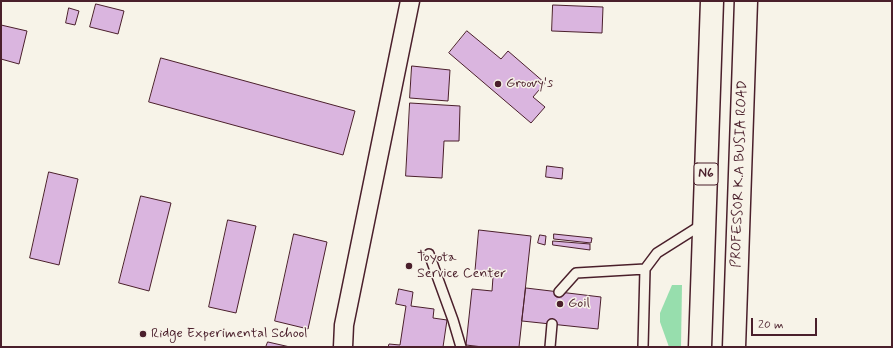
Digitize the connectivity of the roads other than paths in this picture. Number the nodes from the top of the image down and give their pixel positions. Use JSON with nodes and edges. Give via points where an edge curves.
{"nodes":[{"id":1,"x":410,"y":1,"type":"edge"},
{"id":2,"x":712,"y":1,"type":"edge"},
{"id":3,"x":746,"y":1,"type":"edge"},
{"id":4,"x":704,"y":223,"type":"junction"},
{"id":5,"x":429,"y":254,"type":"dead end"},
{"id":6,"x":645,"y":269,"type":"junction"},
{"id":7,"x":702,"y":275,"type":"junction"},
{"id":8,"x":736,"y":278,"type":"junction"},
{"id":9,"x":559,"y":292,"type":"dead end"},
{"id":10,"x":552,"y":324,"type":"dead end"},
{"id":11,"x":343,"y":347,"type":"edge"},
{"id":12,"x":461,"y":347,"type":"edge"},
{"id":13,"x":550,"y":347,"type":"edge"},
{"id":14,"x":643,"y":347,"type":"edge"},
{"id":15,"x":700,"y":347,"type":"edge"},
{"id":16,"x":734,"y":347,"type":"edge"}],
"edges":[{"from":1,"to":11,"type":"street","via":[[344,325]]},
{"from":2,"to":4,"type":"main road","number":"N6"},
{"from":3,"to":8,"type":"main road","name":"PROFESSOR K.A BUSIA ROAD"},
{"from":4,"to":6,"type":"lane","via":[[657,253]]},
{"from":4,"to":7,"type":"main road","number":"N6"},
{"from":5,"to":12,"type":"lane"},
{"from":6,"to":9,"type":"lane","via":[[576,273]]},
{"from":6,"to":14,"type":"lane"},
{"from":7,"to":8,"type":"main road"},
{"from":7,"to":15,"type":"main road","number":"N6"},
{"from":8,"to":16,"type":"main road","name":"PROFESSOR K.A BUSIA ROAD"},
{"from":10,"to":13,"type":"lane"}]}
